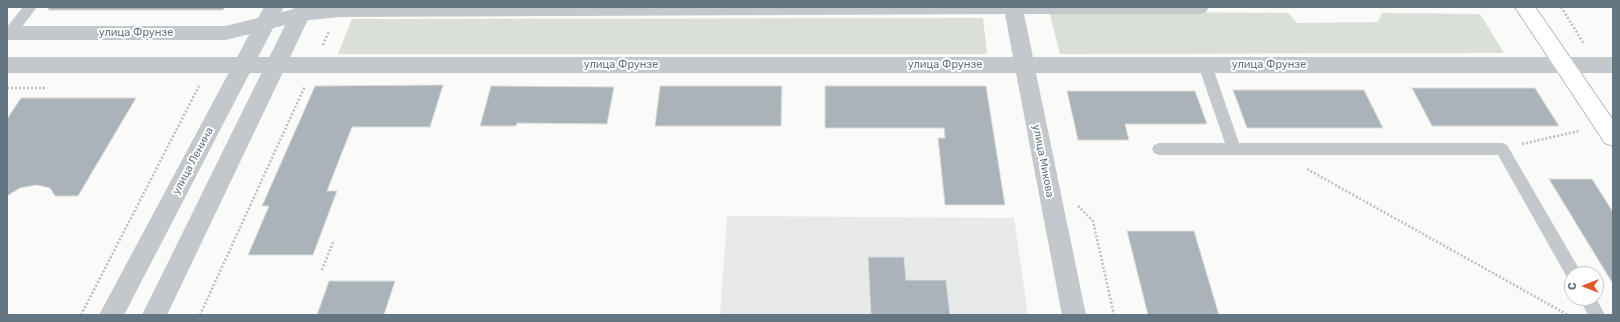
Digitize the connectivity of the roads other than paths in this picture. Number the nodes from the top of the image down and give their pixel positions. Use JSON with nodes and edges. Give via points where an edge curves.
{"nodes":[{"id":1,"x":30,"y":7,"type":"edge"},
{"id":2,"x":1013,"y":7,"type":"edge"},
{"id":3,"x":1199,"y":7,"type":"edge"},
{"id":4,"x":1525,"y":7,"type":"edge"},
{"id":5,"x":560,"y":8,"type":"edge"},
{"id":6,"x":743,"y":8,"type":"edge"},
{"id":7,"x":303,"y":10,"type":"edge"},
{"id":8,"x":269,"y":16,"type":"edge"},
{"id":9,"x":9,"y":33,"type":"edge"},
{"id":10,"x":244,"y":64,"type":"junction"},
{"id":11,"x":276,"y":64,"type":"junction"},
{"id":12,"x":7,"y":65,"type":"edge"},
{"id":13,"x":1024,"y":65,"type":"junction"},
{"id":14,"x":1205,"y":65,"type":"junction"},
{"id":15,"x":1564,"y":65,"type":"junction"},
{"id":16,"x":1613,"y":65,"type":"edge"},
{"id":17,"x":1613,"y":137,"type":"edge"},
{"id":18,"x":1159,"y":149,"type":"dead end"},
{"id":19,"x":1234,"y":149,"type":"junction"},
{"id":20,"x":1569,"y":266,"type":"edge"},
{"id":21,"x":1592,"y":306,"type":"edge"},
{"id":22,"x":111,"y":315,"type":"edge"},
{"id":23,"x":154,"y":315,"type":"edge"},
{"id":24,"x":1074,"y":315,"type":"edge"},
{"id":25,"x":1597,"y":315,"type":"edge"}],
"edges":[{"from":1,"to":9,"type":"lane"},
{"from":2,"to":3,"type":"street"},
{"from":2,"to":6,"type":"street"},
{"from":2,"to":13,"type":"street","name":"улица Микова"},
{"from":4,"to":15,"type":"main road"},
{"from":5,"to":6,"type":"street"},
{"from":5,"to":7,"type":"street"},
{"from":7,"to":8,"type":"street","name":"улица Фрунзе"},
{"from":7,"to":11,"type":"street"},
{"from":8,"to":9,"type":"street","name":"улица Фрунзе","via":[[226,33]]},
{"from":8,"to":10,"type":"street","name":"улица Ленина"},
{"from":10,"to":11,"type":"street","name":"улица Фрунзе"},
{"from":10,"to":12,"type":"street"},
{"from":10,"to":22,"type":"street","name":"улица Ленина"},
{"from":11,"to":13,"type":"street","name":"улица Фрунзе"},
{"from":11,"to":23,"type":"street"},
{"from":13,"to":14,"type":"street","name":"улица Фрунзе"},
{"from":13,"to":24,"type":"street","name":"улица Микова"},
{"from":14,"to":15,"type":"street","name":"улица Фрунзе"},
{"from":14,"to":19,"type":"lane"},
{"from":15,"to":16,"type":"street","name":"улица Фрунзе"},
{"from":15,"to":17,"type":"main road"},
{"from":18,"to":19,"type":"lane"},
{"from":19,"to":20,"type":"lane","via":[[1502,149]]},
{"from":21,"to":25,"type":"lane"}]}
